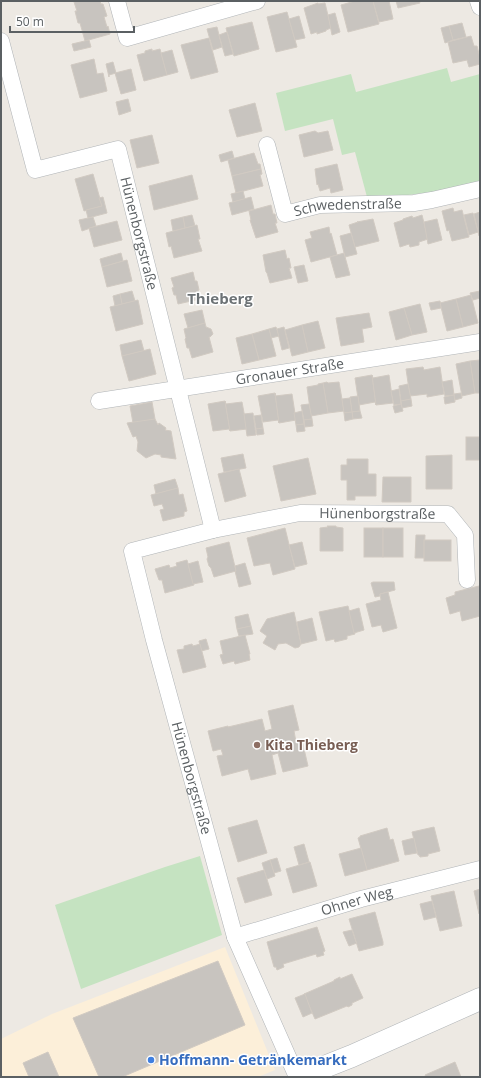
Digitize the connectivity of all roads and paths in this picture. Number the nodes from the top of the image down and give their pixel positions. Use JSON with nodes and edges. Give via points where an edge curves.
{"nodes":[{"id":1,"x":117,"y":1,"type":"edge"},
{"id":2,"x":258,"y":1,"type":"edge"},
{"id":3,"x":478,"y":1,"type":"edge"},
{"id":4,"x":237,"y":3,"type":"edge"},
{"id":5,"x":480,"y":7,"type":"edge"},
{"id":6,"x":1,"y":41,"type":"edge"},
{"id":7,"x":267,"y":145,"type":"dead end"},
{"id":8,"x":480,"y":189,"type":"edge"},
{"id":9,"x":480,"y":342,"type":"edge"},
{"id":10,"x":178,"y":389,"type":"junction"},
{"id":11,"x":99,"y":401,"type":"dead end"},
{"id":12,"x":212,"y":530,"type":"junction"},
{"id":13,"x":467,"y":580,"type":"dead end"},
{"id":14,"x":480,"y":869,"type":"edge"},
{"id":15,"x":235,"y":937,"type":"junction"},
{"id":16,"x":480,"y":1000,"type":"edge"},
{"id":17,"x":298,"y":1077,"type":"edge"}],
"edges":[{"from":1,"to":4,"type":"street","via":[[127,38]]},
{"from":2,"to":4,"type":"street"},
{"from":3,"to":5,"type":"street"},
{"from":6,"to":10,"type":"street","name":"Hünenborgstraße","via":[[34,170],[118,149]]},
{"from":7,"to":8,"type":"street","name":"Schwedenstraße","via":[[285,214],[320,205],[414,203]]},
{"from":9,"to":10,"type":"street","name":"Gronauer Straße"},
{"from":10,"to":11,"type":"street","name":"Gronauer Straße"},
{"from":10,"to":12,"type":"street","name":"Hünenborgstraße"},
{"from":12,"to":13,"type":"street","name":"Hünenborgstraße","via":[[300,513],[448,514],[465,535]]},
{"from":12,"to":15,"type":"street","name":"Hünenborgstraße","via":[[132,551]]},
{"from":14,"to":15,"type":"street","name":"Ohner Weg","via":[[361,899]]},
{"from":15,"to":17,"type":"street","name":"Hünenborgstraße"},
{"from":16,"to":17,"type":"street"}]}
